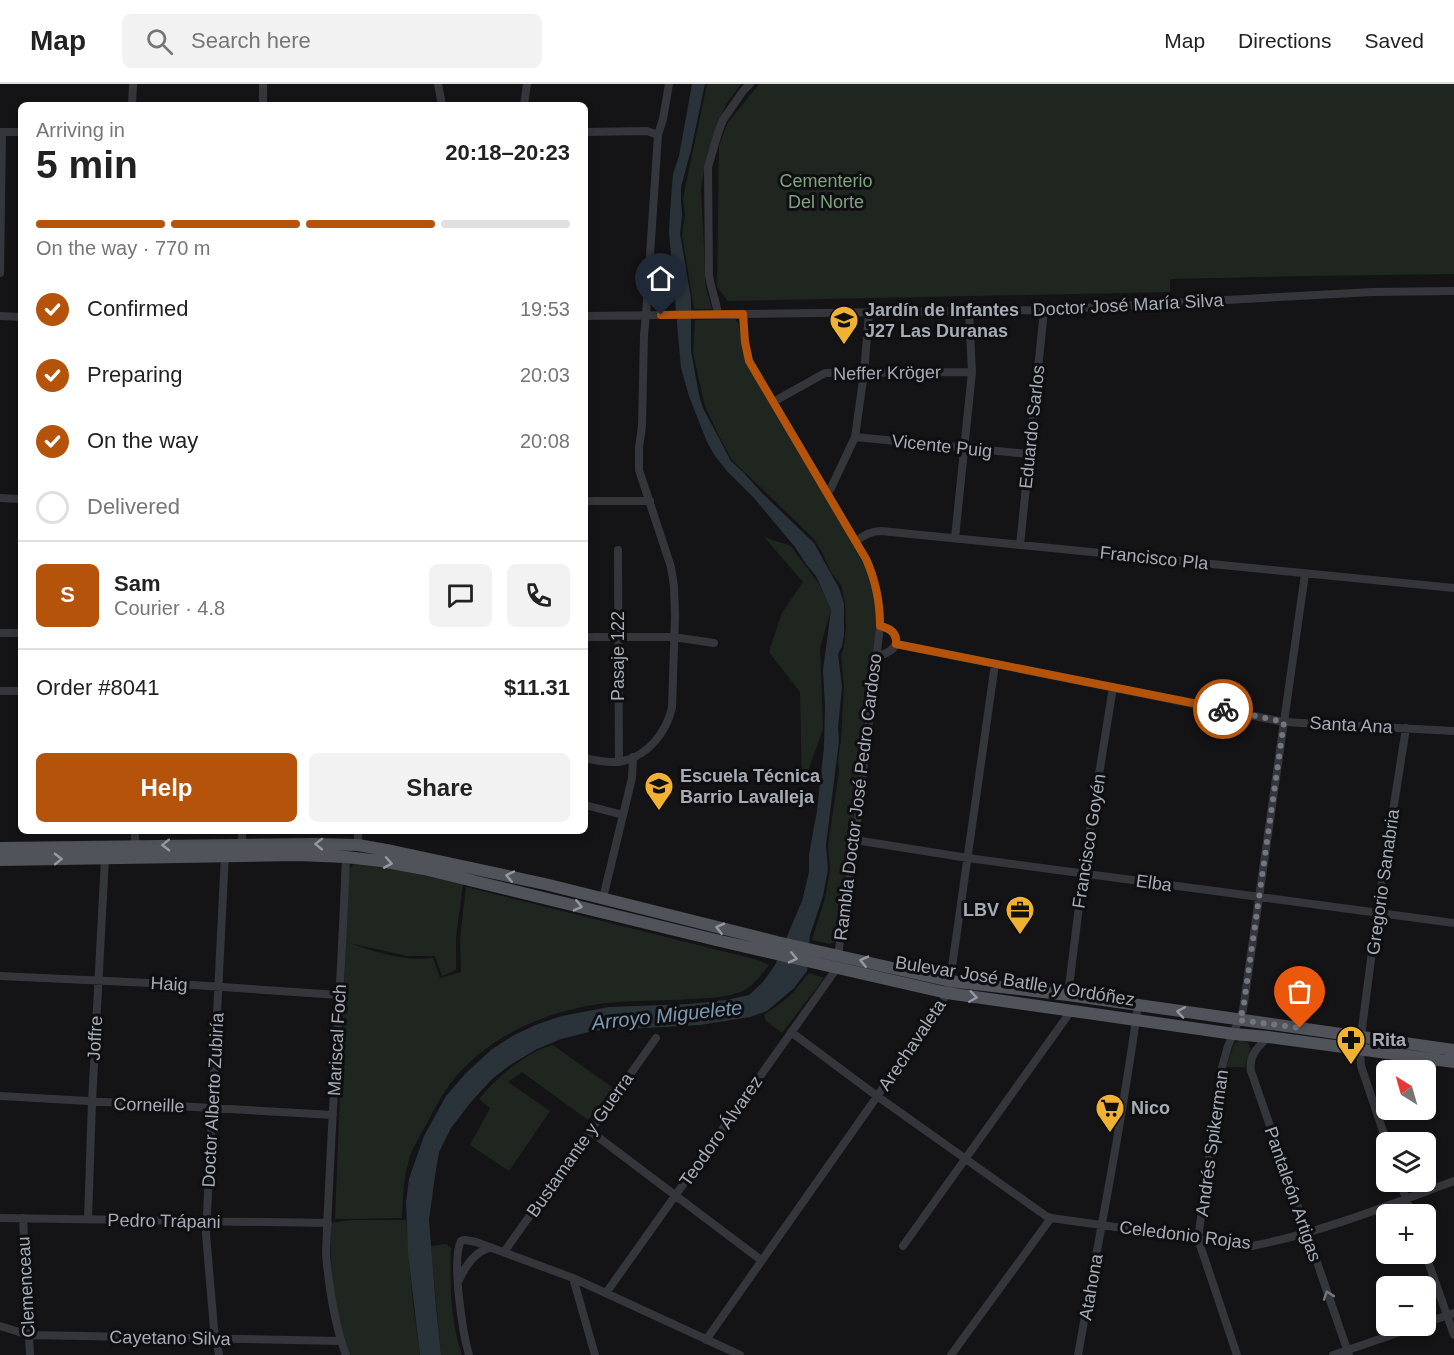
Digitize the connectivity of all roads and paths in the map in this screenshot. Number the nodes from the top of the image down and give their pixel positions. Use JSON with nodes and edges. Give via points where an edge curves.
{"nodes":[{"id":1,"x":133,"y":84,"type":"edge"},
{"id":2,"x":263,"y":84,"type":"edge"},
{"id":3,"x":438,"y":84,"type":"edge"},
{"id":4,"x":527,"y":84,"type":"edge"},
{"id":5,"x":669,"y":84,"type":"edge"},
{"id":6,"x":750,"y":84,"type":"edge"},
{"id":7,"x":132,"y":102,"type":"edge"},
{"id":8,"x":263,"y":102,"type":"edge"},
{"id":9,"x":441,"y":102,"type":"edge"},
{"id":10,"x":524,"y":102,"type":"edge"},
{"id":11,"x":1,"y":132,"type":"edge"},
{"id":12,"x":18,"y":132,"type":"edge"},
{"id":13,"x":588,"y":132,"type":"edge"},
{"id":14,"x":658,"y":135,"type":"junction"},
{"id":15,"x":0,"y":273,"type":"edge"},
{"id":16,"x":1454,"y":291,"type":"edge"},
{"id":17,"x":1044,"y":310,"type":"junction"},
{"id":18,"x":969,"y":312,"type":"junction"},
{"id":19,"x":869,"y":313,"type":"junction"},
{"id":20,"x":718,"y":314,"type":"junction"},
{"id":21,"x":743,"y":314,"type":"junction"},
{"id":22,"x":646,"y":315,"type":"junction"},
{"id":23,"x":0,"y":316,"type":"edge"},
{"id":24,"x":18,"y":316,"type":"edge"},
{"id":25,"x":588,"y":316,"type":"edge"},
{"id":26,"x":972,"y":372,"type":"junction"},
{"id":27,"x":864,"y":373,"type":"junction"},
{"id":28,"x":773,"y":402,"type":"junction"},
{"id":29,"x":855,"y":437,"type":"junction"},
{"id":30,"x":965,"y":448,"type":"junction"},
{"id":31,"x":1029,"y":454,"type":"junction"},
{"id":32,"x":828,"y":492,"type":"junction"},
{"id":33,"x":0,"y":498,"type":"edge"},
{"id":34,"x":18,"y":499,"type":"edge"},
{"id":35,"x":588,"y":501,"type":"edge"},
{"id":36,"x":650,"y":501,"type":"junction"},
{"id":37,"x":956,"y":538,"type":"junction"},
{"id":38,"x":856,"y":541,"type":"junction"},
{"id":39,"x":1020,"y":545,"type":"junction"},
{"id":40,"x":618,"y":550,"type":"dead end"},
{"id":41,"x":1305,"y":574,"type":"junction"},
{"id":42,"x":1454,"y":588,"type":"edge"},
{"id":43,"x":880,"y":626,"type":"junction"},
{"id":44,"x":0,"y":633,"type":"edge"},
{"id":45,"x":18,"y":633,"type":"edge"},
{"id":46,"x":588,"y":637,"type":"edge"},
{"id":47,"x":618,"y":637,"type":"junction"},
{"id":48,"x":674,"y":637,"type":"junction"},
{"id":49,"x":714,"y":643,"type":"dead end"},
{"id":50,"x":896,"y":644,"type":"junction"},
{"id":51,"x":876,"y":656,"type":"junction"},
{"id":52,"x":995,"y":664,"type":"junction"},
{"id":53,"x":1113,"y":687,"type":"junction"},
{"id":54,"x":0,"y":691,"type":"edge"},
{"id":55,"x":18,"y":691,"type":"edge"},
{"id":56,"x":1284,"y":722,"type":"junction"},
{"id":57,"x":1406,"y":728,"type":"junction"},
{"id":58,"x":1454,"y":731,"type":"edge"},
{"id":59,"x":588,"y":758,"type":"edge"},
{"id":60,"x":633,"y":758,"type":"junction"},
{"id":61,"x":619,"y":762,"type":"junction"},
{"id":62,"x":588,"y":806,"type":"edge"},
{"id":63,"x":623,"y":815,"type":"junction"},
{"id":64,"x":135,"y":834,"type":"edge"},
{"id":65,"x":242,"y":834,"type":"edge"},
{"id":66,"x":358,"y":834,"type":"edge"},
{"id":67,"x":855,"y":840,"type":"junction"},
{"id":68,"x":242,"y":844,"type":"junction"},
{"id":69,"x":358,"y":845,"type":"junction"},
{"id":70,"x":135,"y":846,"type":"junction"},
{"id":71,"x":0,"y":848,"type":"edge"},
{"id":72,"x":225,"y":851,"type":"junction"},
{"id":73,"x":346,"y":857,"type":"junction"},
{"id":74,"x":105,"y":858,"type":"junction"},
{"id":75,"x":968,"y":858,"type":"junction"},
{"id":76,"x":0,"y":860,"type":"edge"},
{"id":77,"x":1083,"y":874,"type":"junction"},
{"id":78,"x":545,"y":884,"type":"junction"},
{"id":79,"x":541,"y":897,"type":"junction"},
{"id":80,"x":603,"y":898,"type":"junction"},
{"id":81,"x":1259,"y":898,"type":"junction"},
{"id":82,"x":1377,"y":913,"type":"junction"},
{"id":83,"x":1454,"y":923,"type":"edge"},
{"id":84,"x":775,"y":947,"type":"junction"},
{"id":85,"x":838,"y":955,"type":"junction"},
{"id":86,"x":815,"y":957,"type":"junction"},
{"id":87,"x":837,"y":968,"type":"junction"},
{"id":88,"x":0,"y":976,"type":"edge"},
{"id":89,"x":99,"y":981,"type":"junction"},
{"id":90,"x":219,"y":987,"type":"junction"},
{"id":91,"x":948,"y":987,"type":"junction"},
{"id":92,"x":339,"y":995,"type":"junction"},
{"id":93,"x":1068,"y":995,"type":"junction"},
{"id":94,"x":1138,"y":1005,"type":"junction"},
{"id":95,"x":1071,"y":1011,"type":"junction"},
{"id":96,"x":1136,"y":1019,"type":"junction"},
{"id":97,"x":1239,"y":1020,"type":"junction"},
{"id":98,"x":791,"y":1032,"type":"junction"},
{"id":99,"x":1234,"y":1034,"type":"junction"},
{"id":100,"x":1361,"y":1036,"type":"junction"},
{"id":101,"x":1268,"y":1037,"type":"junction"},
{"id":102,"x":656,"y":1038,"type":"dead end"},
{"id":103,"x":1359,"y":1050,"type":"junction"},
{"id":104,"x":1454,"y":1050,"type":"edge"},
{"id":105,"x":1454,"y":1062,"type":"edge"},
{"id":106,"x":0,"y":1096,"type":"edge"},
{"id":107,"x":877,"y":1096,"type":"junction"},
{"id":108,"x":92,"y":1102,"type":"junction"},
{"id":109,"x":213,"y":1108,"type":"junction"},
{"id":110,"x":333,"y":1115,"type":"junction"},
{"id":111,"x":590,"y":1131,"type":"junction"},
{"id":112,"x":1383,"y":1132,"type":"edge"},
{"id":113,"x":964,"y":1159,"type":"junction"},
{"id":114,"x":1454,"y":1181,"type":"edge"},
{"id":115,"x":1404,"y":1192,"type":"edge"},
{"id":116,"x":676,"y":1195,"type":"junction"},
{"id":117,"x":1406,"y":1198,"type":"junction"},
{"id":118,"x":1408,"y":1204,"type":"edge"},
{"id":119,"x":0,"y":1218,"type":"edge"},
{"id":120,"x":23,"y":1218,"type":"junction"},
{"id":121,"x":1051,"y":1218,"type":"junction"},
{"id":122,"x":88,"y":1219,"type":"junction"},
{"id":123,"x":207,"y":1221,"type":"junction"},
{"id":124,"x":328,"y":1223,"type":"junction"},
{"id":125,"x":1101,"y":1225,"type":"junction"},
{"id":126,"x":1306,"y":1233,"type":"junction"},
{"id":127,"x":1198,"y":1239,"type":"junction"},
{"id":128,"x":903,"y":1245,"type":"dead end"},
{"id":129,"x":490,"y":1248,"type":"junction"},
{"id":130,"x":504,"y":1252,"type":"junction"},
{"id":131,"x":761,"y":1260,"type":"junction"},
{"id":132,"x":1430,"y":1264,"type":"edge"},
{"id":133,"x":573,"y":1278,"type":"junction"},
{"id":134,"x":458,"y":1281,"type":"junction"},
{"id":135,"x":606,"y":1293,"type":"junction"},
{"id":136,"x":1451,"y":1315,"type":"edge"},
{"id":137,"x":1436,"y":1320,"type":"edge"},
{"id":138,"x":0,"y":1326,"type":"edge"},
{"id":139,"x":29,"y":1335,"type":"junction"},
{"id":140,"x":1454,"y":1335,"type":"edge"},
{"id":141,"x":1392,"y":1336,"type":"edge"},
{"id":142,"x":215,"y":1339,"type":"junction"},
{"id":143,"x":706,"y":1340,"type":"junction"},
{"id":144,"x":341,"y":1341,"type":"junction"},
{"id":145,"x":1348,"y":1353,"type":"edge"},
{"id":146,"x":30,"y":1355,"type":"edge"},
{"id":147,"x":219,"y":1355,"type":"edge"},
{"id":148,"x":346,"y":1355,"type":"edge"},
{"id":149,"x":469,"y":1355,"type":"edge"},
{"id":150,"x":595,"y":1355,"type":"edge"},
{"id":151,"x":741,"y":1355,"type":"edge"},
{"id":152,"x":951,"y":1355,"type":"edge"},
{"id":153,"x":1078,"y":1355,"type":"edge"},
{"id":154,"x":1237,"y":1355,"type":"edge"},
{"id":155,"x":1334,"y":1355,"type":"edge"}],
"edges":[{"from":1,"to":7,"type":"street"},
{"from":2,"to":8,"type":"street"},
{"from":3,"to":9,"type":"street"},
{"from":4,"to":10,"type":"street"},
{"from":5,"to":14,"type":"street"},
{"from":6,"to":20,"type":"street","via":[[723,120],[708,167],[709,275]]},
{"from":11,"to":12,"type":"street"},
{"from":11,"to":15,"type":"street"},
{"from":13,"to":14,"type":"street","via":[[647,131]]},
{"from":14,"to":22,"type":"street"},
{"from":16,"to":17,"type":"street","name":"Doctor José María Silva"},
{"from":17,"to":18,"type":"street","name":"Doctor José María Silva"},
{"from":17,"to":31,"type":"street","name":"Eduardo Sarlos"},
{"from":18,"to":19,"type":"street","name":"Doctor José María Silva"},
{"from":18,"to":26,"type":"street"},
{"from":19,"to":21,"type":"street","name":"Doctor José María Silva"},
{"from":19,"to":27,"type":"street"},
{"from":20,"to":21,"type":"street","name":"Doctor José María Silva"},
{"from":20,"to":22,"type":"street","name":"Doctor José María Silva"},
{"from":21,"to":28,"type":"street","name":"Rambla Doctor José Pedro Cardoso","via":[[749,361]]},
{"from":22,"to":25,"type":"street","name":"Doctor José María Silva"},
{"from":22,"to":36,"type":"street","via":[[639,470]]},
{"from":23,"to":24,"type":"street"},
{"from":26,"to":27,"type":"street","name":"Neffer Kröger"},
{"from":26,"to":30,"type":"street"},
{"from":27,"to":28,"type":"street","name":"Neffer Kröger","via":[[825,373]]},
{"from":27,"to":29,"type":"street"},
{"from":28,"to":32,"type":"street","name":"Rambla Doctor José Pedro Cardoso"},
{"from":29,"to":30,"type":"street","name":"Vicente Puig"},
{"from":29,"to":32,"type":"street"},
{"from":30,"to":31,"type":"street","name":"Vicente Puig"},
{"from":30,"to":37,"type":"street"},
{"from":31,"to":39,"type":"street","name":"Eduardo Sarlos"},
{"from":32,"to":38,"type":"street","name":"Rambla Doctor José Pedro Cardoso"},
{"from":33,"to":34,"type":"street"},
{"from":35,"to":36,"type":"street"},
{"from":36,"to":48,"type":"street","via":[[671,567]]},
{"from":37,"to":38,"type":"street","name":"Francisco Pla","via":[[874,531]]},
{"from":37,"to":39,"type":"street","name":"Francisco Pla"},
{"from":38,"to":43,"type":"street","name":"Rambla Doctor José Pedro Cardoso","via":[[875,583]]},
{"from":39,"to":41,"type":"street","name":"Francisco Pla"},
{"from":40,"to":47,"type":"street","name":"Pasaje 122"},
{"from":41,"to":42,"type":"street","name":"Francisco Pla"},
{"from":41,"to":56,"type":"street"},
{"from":43,"to":50,"type":"street","via":[[895,634]]},
{"from":43,"to":51,"type":"street","name":"Rambla Doctor José Pedro Cardoso"},
{"from":44,"to":45,"type":"street"},
{"from":46,"to":47,"type":"street"},
{"from":47,"to":48,"type":"street"},
{"from":47,"to":61,"type":"street","name":"Pasaje 122"},
{"from":48,"to":49,"type":"street"},
{"from":48,"to":60,"type":"street","via":[[669,720],[660,736]]},
{"from":50,"to":51,"type":"street","via":[[885,655]]},
{"from":50,"to":52,"type":"street","name":"Santa Ana"},
{"from":51,"to":67,"type":"street","name":"Rambla Doctor José Pedro Cardoso"},
{"from":52,"to":53,"type":"street","name":"Santa Ana"},
{"from":52,"to":75,"type":"street","name":"Arechavaleta"},
{"from":53,"to":56,"type":"street","name":"Santa Ana"},
{"from":53,"to":77,"type":"street","name":"Francisco Goyén"},
{"from":54,"to":55,"type":"street"},
{"from":56,"to":57,"type":"street","name":"Santa Ana"},
{"from":56,"to":81,"type":"street"},
{"from":57,"to":58,"type":"street","name":"Santa Ana"},
{"from":57,"to":82,"type":"street","name":"Gregorio Sanabria"},
{"from":59,"to":61,"type":"street"},
{"from":60,"to":61,"type":"street"},
{"from":60,"to":63,"type":"street"},
{"from":62,"to":63,"type":"street"},
{"from":63,"to":80,"type":"street"},
{"from":64,"to":70,"type":"street"},
{"from":65,"to":68,"type":"street"},
{"from":66,"to":69,"type":"street"},
{"from":67,"to":75,"type":"street","name":"Elba"},
{"from":67,"to":85,"type":"street","name":"Rambla Doctor José Pedro Cardoso"},
{"from":69,"to":68,"type":"main road","name":"Bulevar José Batlle y Ordóñez","one_way":true},
{"from":68,"to":72,"type":"main road","name":"Bulevar José Batlle y Ordóñez"},
{"from":78,"to":69,"type":"main road","name":"Bulevar José Batlle y Ordóñez","one_way":true},
{"from":70,"to":71,"type":"main road","name":"Bulevar José Batlle y Ordóñez"},
{"from":72,"to":70,"type":"main road","name":"Bulevar José Batlle y Ordóñez","one_way":true},
{"from":72,"to":73,"type":"main road","name":"Bulevar José Batlle y Ordóñez"},
{"from":72,"to":74,"type":"main road","name":"Bulevar José Batlle y Ordóñez"},
{"from":72,"to":90,"type":"street","name":"Doctor Alberto Zubiría"},
{"from":73,"to":79,"type":"main road","name":"Bulevar José Batlle y Ordóñez","one_way":true,"via":[[424,869]]},
{"from":73,"to":92,"type":"street","name":"Mariscal Foch"},
{"from":76,"to":74,"type":"main road","name":"Bulevar José Batlle y Ordóñez","one_way":true},
{"from":74,"to":89,"type":"street","name":"Joffre"},
{"from":75,"to":77,"type":"street","name":"Elba"},
{"from":75,"to":91,"type":"street","name":"Arechavaleta"},
{"from":77,"to":81,"type":"street","name":"Elba"},
{"from":77,"to":93,"type":"street","name":"Francisco Goyén"},
{"from":78,"to":79,"type":"street"},
{"from":78,"to":80,"type":"main road","name":"Bulevar José Batlle y Ordóñez"},
{"from":79,"to":84,"type":"main road","name":"Bulevar José Batlle y Ordóñez","one_way":true},
{"from":84,"to":80,"type":"main road","name":"Bulevar José Batlle y Ordóñez","one_way":true},
{"from":81,"to":82,"type":"street","name":"Elba"},
{"from":81,"to":97,"type":"street"},
{"from":82,"to":83,"type":"street","name":"Elba"},
{"from":82,"to":100,"type":"street","name":"Gregorio Sanabria"},
{"from":84,"to":86,"type":"main road","name":"Bulevar José Batlle y Ordóñez"},
{"from":85,"to":86,"type":"main road","name":"Bulevar José Batlle y Ordóñez"},
{"from":91,"to":85,"type":"main road","name":"Bulevar José Batlle y Ordóñez","one_way":true},
{"from":86,"to":87,"type":"main road","name":"Bulevar José Batlle y Ordóñez"},
{"from":87,"to":91,"type":"main road","name":"Bulevar José Batlle y Ordóñez"},
{"from":87,"to":98,"type":"street","name":"Teodoro Álvarez"},
{"from":88,"to":89,"type":"street","name":"Haig"},
{"from":89,"to":90,"type":"street","name":"Haig"},
{"from":89,"to":108,"type":"street","name":"Joffre"},
{"from":90,"to":92,"type":"street","name":"Haig"},
{"from":90,"to":109,"type":"street","name":"Doctor Alberto Zubiría"},
{"from":91,"to":93,"type":"main road","name":"Bulevar José Batlle y Ordóñez"},
{"from":91,"to":95,"type":"main road","name":"Bulevar José Batlle y Ordóñez","one_way":true},
{"from":91,"to":107,"type":"street","name":"Arechavaleta","via":[[942,1004]]},
{"from":92,"to":110,"type":"street","name":"Mariscal Foch"},
{"from":93,"to":94,"type":"main road","name":"Bulevar José Batlle y Ordóñez"},
{"from":94,"to":96,"type":"street","name":"Atahona"},
{"from":97,"to":94,"type":"main road","name":"Bulevar José Batlle y Ordóñez","one_way":true},
{"from":95,"to":96,"type":"main road","name":"Bulevar José Batlle y Ordóñez"},
{"from":95,"to":113,"type":"street"},
{"from":96,"to":99,"type":"main road","name":"Bulevar José Batlle y Ordóñez"},
{"from":96,"to":125,"type":"street","name":"Atahona"},
{"from":97,"to":99,"type":"street"},
{"from":97,"to":100,"type":"main road","name":"Bulevar José Batlle y Ordóñez"},
{"from":98,"to":107,"type":"street"},
{"from":98,"to":116,"type":"street","name":"Teodoro Álvarez"},
{"from":99,"to":101,"type":"main road","name":"Bulevar José Batlle y Ordóñez"},
{"from":99,"to":127,"type":"street","name":"Andrés Spikerman","via":[[1222,1067]]},
{"from":100,"to":104,"type":"main road","name":"Bulevar José Batlle y Ordóñez"},
{"from":101,"to":103,"type":"main road","name":"Bulevar José Batlle y Ordóñez"},
{"from":101,"to":126,"type":"street","name":"Pantaleón Artigas","via":[[1254,1053],[1251,1071]]},
{"from":102,"to":111,"type":"street","name":"Bustamante y Guerra"},
{"from":103,"to":105,"type":"main road","name":"Bulevar José Batlle y Ordóñez"},
{"from":103,"to":112,"type":"street"},
{"from":106,"to":108,"type":"street","name":"Corneille"},
{"from":107,"to":113,"type":"street"},
{"from":107,"to":131,"type":"street","name":"Arechavaleta"},
{"from":108,"to":109,"type":"street","name":"Corneille"},
{"from":108,"to":122,"type":"street","name":"Joffre"},
{"from":109,"to":110,"type":"street","name":"Corneille"},
{"from":109,"to":123,"type":"street","name":"Doctor Alberto Zubiría"},
{"from":110,"to":124,"type":"street","name":"Mariscal Foch"},
{"from":111,"to":116,"type":"street"},
{"from":111,"to":130,"type":"street","name":"Bustamante y Guerra"},
{"from":113,"to":121,"type":"street"},
{"from":113,"to":128,"type":"street"},
{"from":114,"to":117,"type":"street","name":"Celedonio Rojas"},
{"from":115,"to":117,"type":"street"},
{"from":116,"to":131,"type":"street"},
{"from":116,"to":135,"type":"street","name":"Teodoro Álvarez"},
{"from":117,"to":118,"type":"street"},
{"from":117,"to":126,"type":"street","name":"Celedonio Rojas"},
{"from":119,"to":120,"type":"street","name":"Pedro Trápani"},
{"from":120,"to":122,"type":"street","name":"Pedro Trápani"},
{"from":120,"to":139,"type":"street","name":"Clemenceau"},
{"from":121,"to":125,"type":"street","name":"Celedonio Rojas"},
{"from":121,"to":152,"type":"street"},
{"from":122,"to":123,"type":"street","name":"Pedro Trápani"},
{"from":123,"to":124,"type":"street","name":"Pedro Trápani"},
{"from":123,"to":142,"type":"street","name":"Doctor Alberto Zubiría"},
{"from":124,"to":144,"type":"street","name":"Mariscal Foch","via":[[327,1272]]},
{"from":125,"to":127,"type":"street","name":"Celedonio Rojas"},
{"from":125,"to":153,"type":"street","name":"Atahona"},
{"from":126,"to":127,"type":"street","name":"Celedonio Rojas","via":[[1252,1245]]},
{"from":145,"to":126,"type":"street","name":"Pantaleón Artigas","one_way":true},
{"from":127,"to":154,"type":"street","name":"Andrés Spikerman"},
{"from":129,"to":130,"type":"street"},
{"from":129,"to":134,"type":"street","via":[[479,1252]]},
{"from":129,"to":134,"type":"street","via":[[471,1240],[461,1241]]},
{"from":130,"to":133,"type":"street"},
{"from":131,"to":143,"type":"street","name":"Arechavaleta"},
{"from":132,"to":136,"type":"street"},
{"from":133,"to":135,"type":"street"},
{"from":133,"to":150,"type":"street"},
{"from":134,"to":149,"type":"street"},
{"from":135,"to":143,"type":"street"},
{"from":136,"to":137,"type":"street"},
{"from":136,"to":140,"type":"street"},
{"from":138,"to":139,"type":"street","name":"Cayetano Silva"},
{"from":139,"to":142,"type":"street","name":"Cayetano Silva"},
{"from":139,"to":146,"type":"street","name":"Clemenceau"},
{"from":141,"to":145,"type":"street"},
{"from":142,"to":144,"type":"street","name":"Cayetano Silva"},
{"from":142,"to":147,"type":"street","name":"Doctor Alberto Zubiría"},
{"from":143,"to":151,"type":"street"},
{"from":144,"to":148,"type":"street","name":"Mariscal Foch"},
{"from":145,"to":155,"type":"street"}]}
